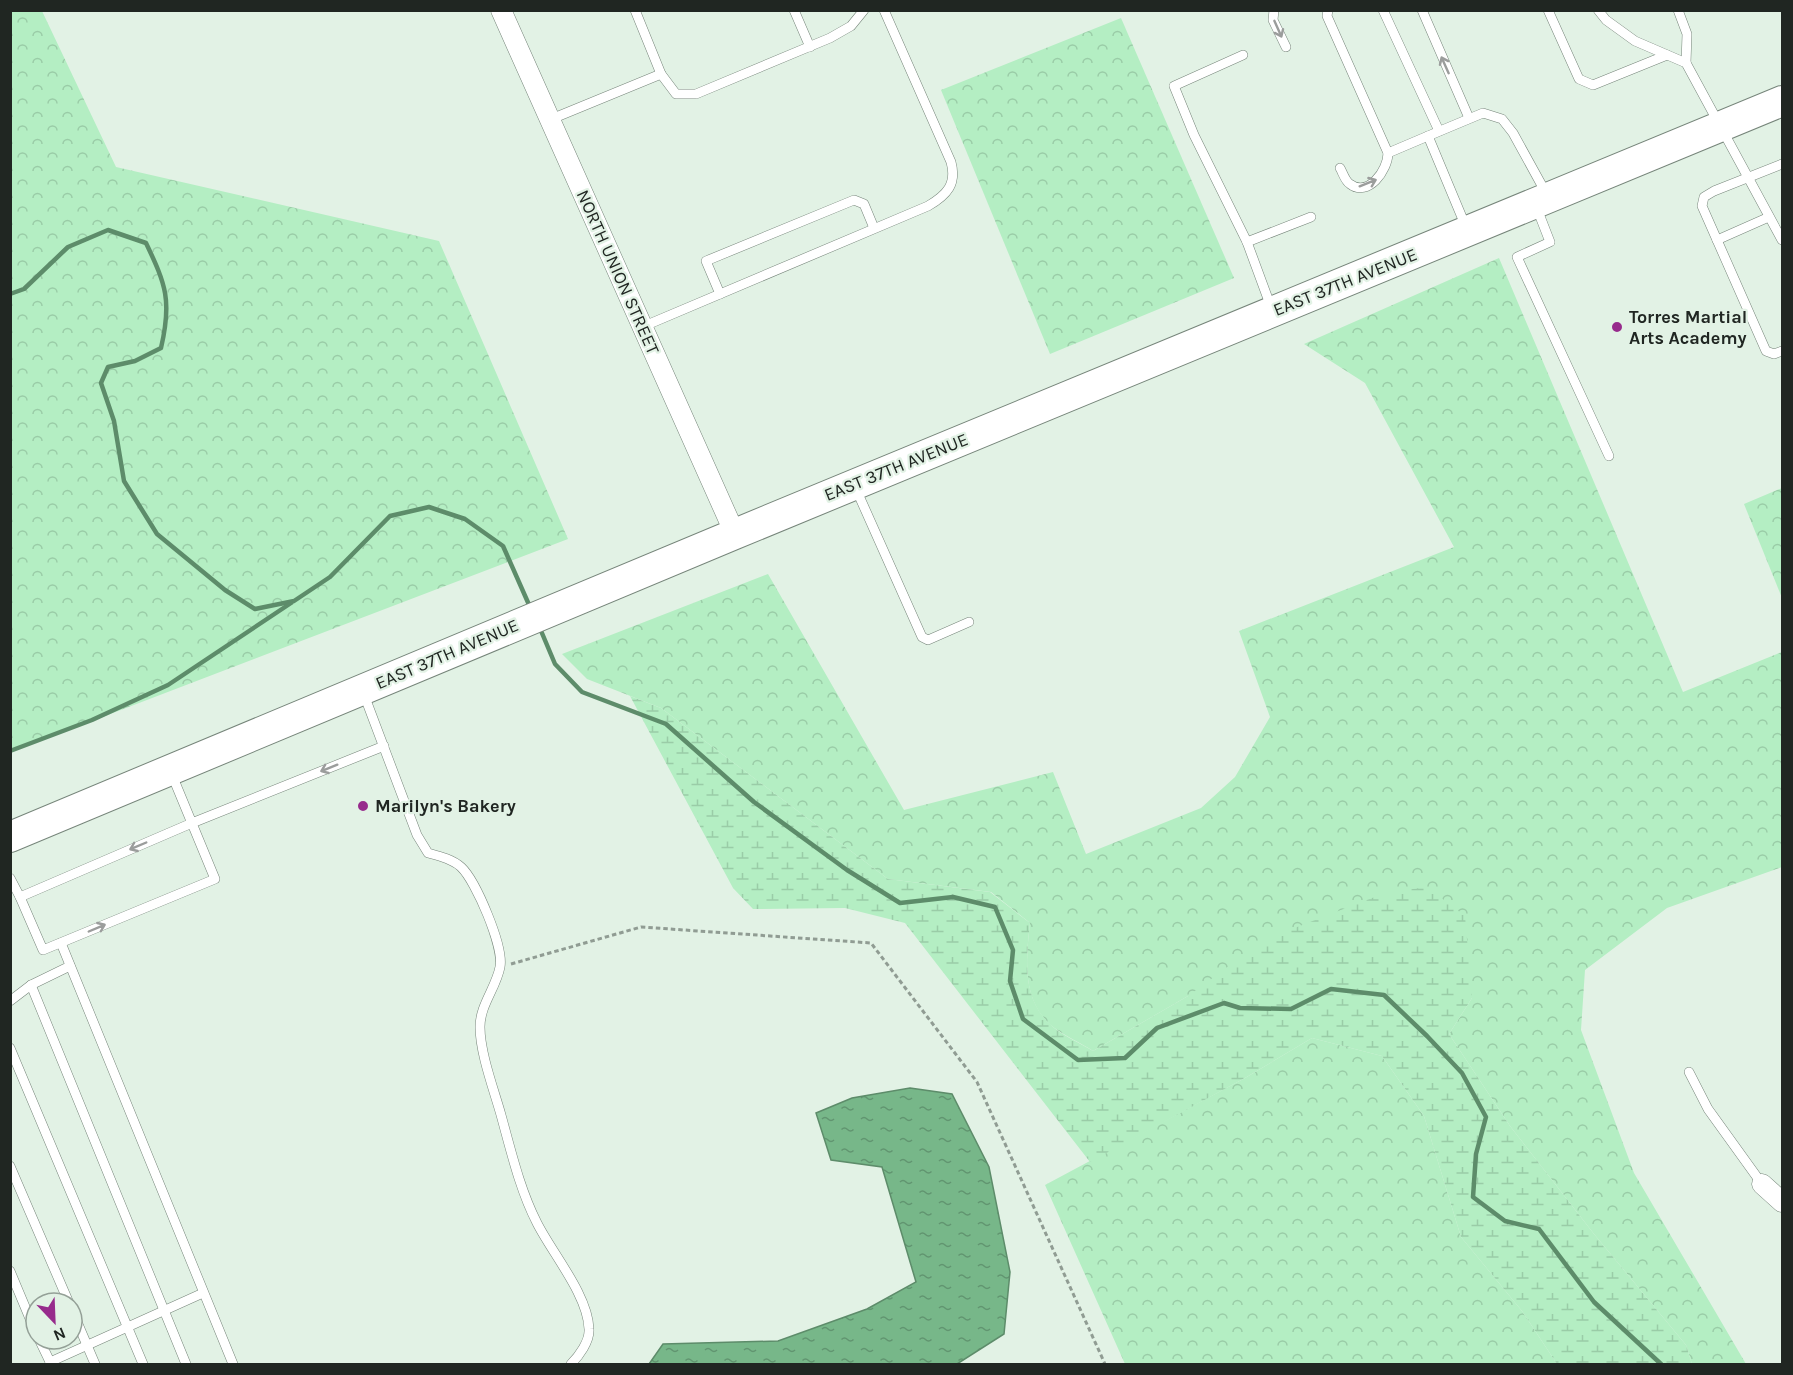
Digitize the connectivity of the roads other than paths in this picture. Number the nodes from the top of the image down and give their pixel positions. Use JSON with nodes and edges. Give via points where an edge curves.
{"nodes":[{"id":1,"x":501,"y":10,"type":"edge"},
{"id":2,"x":635,"y":10,"type":"edge"},
{"id":3,"x":794,"y":10,"type":"edge"},
{"id":4,"x":864,"y":10,"type":"edge"},
{"id":5,"x":884,"y":10,"type":"edge"},
{"id":6,"x":1274,"y":10,"type":"edge"},
{"id":7,"x":1318,"y":10,"type":"edge"},
{"id":8,"x":1383,"y":10,"type":"edge"},
{"id":9,"x":1422,"y":10,"type":"edge"},
{"id":10,"x":1548,"y":10,"type":"edge"},
{"id":11,"x":1598,"y":10,"type":"edge"},
{"id":12,"x":1678,"y":10,"type":"edge"},
{"id":13,"x":1328,"y":14,"type":"edge"},
{"id":14,"x":810,"y":47,"type":"junction"},
{"id":15,"x":1286,"y":47,"type":"dead end"},
{"id":16,"x":1667,"y":55,"type":"junction"},
{"id":17,"x":1243,"y":56,"type":"dead end"},
{"id":18,"x":1686,"y":63,"type":"junction"},
{"id":19,"x":661,"y":74,"type":"junction"},
{"id":20,"x":1782,"y":101,"type":"edge"},
{"id":21,"x":1469,"y":118,"type":"junction"},
{"id":22,"x":549,"y":120,"type":"junction"},
{"id":23,"x":1720,"y":127,"type":"junction"},
{"id":24,"x":1438,"y":131,"type":"junction"},
{"id":25,"x":1428,"y":136,"type":"junction"},
{"id":26,"x":1388,"y":153,"type":"junction"},
{"id":27,"x":1782,"y":164,"type":"edge"},
{"id":28,"x":1340,"y":168,"type":"dead end"},
{"id":29,"x":1748,"y":178,"type":"junction"},
{"id":30,"x":1542,"y":201,"type":"junction"},
{"id":31,"x":1311,"y":216,"type":"dead end"},
{"id":32,"x":1769,"y":217,"type":"junction"},
{"id":33,"x":874,"y":228,"type":"junction"},
{"id":34,"x":1468,"y":231,"type":"junction"},
{"id":35,"x":1717,"y":240,"type":"junction"},
{"id":36,"x":1782,"y":240,"type":"edge"},
{"id":37,"x":1247,"y":242,"type":"junction"},
{"id":38,"x":720,"y":294,"type":"junction"},
{"id":39,"x":1274,"y":312,"type":"junction"},
{"id":40,"x":642,"y":327,"type":"junction"},
{"id":41,"x":1782,"y":351,"type":"edge"},
{"id":42,"x":1609,"y":456,"type":"dead end"},
{"id":43,"x":854,"y":484,"type":"junction"},
{"id":44,"x":735,"y":534,"type":"junction"},
{"id":45,"x":969,"y":622,"type":"dead end"},
{"id":46,"x":362,"y":690,"type":"junction"},
{"id":47,"x":384,"y":746,"type":"junction"},
{"id":48,"x":170,"y":770,"type":"junction"},
{"id":49,"x":192,"y":823,"type":"junction"},
{"id":50,"x":10,"y":837,"type":"edge"},
{"id":51,"x":10,"y":878,"type":"edge"},
{"id":52,"x":20,"y":897,"type":"junction"},
{"id":53,"x":61,"y":943,"type":"junction"},
{"id":54,"x":70,"y":966,"type":"junction"},
{"id":55,"x":31,"y":985,"type":"junction"},
{"id":56,"x":10,"y":1001,"type":"edge"},
{"id":57,"x":10,"y":1048,"type":"edge"},
{"id":58,"x":1689,"y":1072,"type":"dead end"},
{"id":59,"x":10,"y":1166,"type":"edge"},
{"id":60,"x":1762,"y":1184,"type":"joint"},
{"id":61,"x":1782,"y":1202,"type":"edge"},
{"id":62,"x":10,"y":1271,"type":"edge"},
{"id":63,"x":64,"y":1291,"type":"edge"},
{"id":64,"x":203,"y":1293,"type":"junction"},
{"id":65,"x":24,"y":1304,"type":"edge"},
{"id":66,"x":164,"y":1309,"type":"junction"},
{"id":67,"x":127,"y":1326,"type":"junction"},
{"id":68,"x":84,"y":1338,"type":"edge"},
{"id":69,"x":87,"y":1345,"type":"junction"},
{"id":70,"x":50,"y":1363,"type":"edge"},
{"id":71,"x":95,"y":1365,"type":"edge"},
{"id":72,"x":143,"y":1365,"type":"edge"},
{"id":73,"x":186,"y":1365,"type":"edge"},
{"id":74,"x":233,"y":1365,"type":"edge"},
{"id":75,"x":571,"y":1365,"type":"edge"}],
"edges":[{"from":1,"to":22,"type":"street","name":"NORTH UNION STREET"},
{"from":2,"to":19,"type":"lane"},
{"from":3,"to":14,"type":"lane"},
{"from":4,"to":14,"type":"lane","via":[[851,26]]},
{"from":5,"to":33,"type":"lane","via":[[954,173],[953,185],[943,198]]},
{"from":6,"to":15,"type":"lane","one_way":true,"via":[[1273,20]]},
{"from":7,"to":13,"type":"lane"},
{"from":8,"to":24,"type":"lane"},
{"from":21,"to":9,"type":"lane","one_way":true},
{"from":10,"to":16,"type":"lane","via":[[1579,79],[1593,85]]},
{"from":11,"to":16,"type":"lane","via":[[1635,41]]},
{"from":12,"to":18,"type":"lane","via":[[1687,34]]},
{"from":13,"to":26,"type":"lane"},
{"from":14,"to":19,"type":"lane","via":[[696,94],[676,94]]},
{"from":16,"to":18,"type":"lane"},
{"from":17,"to":37,"type":"lane","via":[[1174,86]]},
{"from":18,"to":23,"type":"lane"},
{"from":19,"to":22,"type":"lane"},
{"from":20,"to":23,"type":"main road","name":"EAST 37TH AVENUE"},
{"from":21,"to":24,"type":"lane"},
{"from":21,"to":30,"type":"lane","via":[[1483,113],[1502,119],[1513,133]]},
{"from":22,"to":40,"type":"street","name":"NORTH UNION STREET"},
{"from":23,"to":29,"type":"lane"},
{"from":23,"to":30,"type":"main road","name":"EAST 37TH AVENUE"},
{"from":24,"to":25,"type":"lane"},
{"from":25,"to":26,"type":"lane"},
{"from":25,"to":34,"type":"lane"},
{"from":28,"to":26,"type":"lane","one_way":true,"via":[[1348,183],[1362,186],[1382,176],[1388,165]]},
{"from":27,"to":29,"type":"lane"},
{"from":29,"to":32,"type":"lane"},
{"from":29,"to":35,"type":"lane","via":[[1704,197],[1702,206]]},
{"from":30,"to":34,"type":"main road","name":"EAST 37TH AVENUE"},
{"from":30,"to":42,"type":"lane","via":[[1550,242],[1517,256]]},
{"from":31,"to":37,"type":"lane"},
{"from":32,"to":35,"type":"lane"},
{"from":32,"to":36,"type":"lane"},
{"from":33,"to":38,"type":"lane"},
{"from":33,"to":38,"type":"lane","via":[[864,204],[854,200],[706,261]]},
{"from":34,"to":39,"type":"main road","name":"EAST 37TH AVENUE"},
{"from":35,"to":41,"type":"lane","via":[[1766,351]]},
{"from":37,"to":39,"type":"lane"},
{"from":38,"to":40,"type":"lane"},
{"from":39,"to":43,"type":"main road","name":"EAST 37TH AVENUE"},
{"from":40,"to":44,"type":"street","name":"NORTH UNION STREET"},
{"from":43,"to":44,"type":"main road","name":"EAST 37TH AVENUE"},
{"from":43,"to":45,"type":"lane","via":[[922,637],[928,640]]},
{"from":44,"to":46,"type":"main road","name":"EAST 37TH AVENUE"},
{"from":46,"to":47,"type":"lane"},
{"from":46,"to":48,"type":"main road","name":"EAST 37TH AVENUE"},
{"from":47,"to":49,"type":"lane","one_way":true},
{"from":47,"to":75,"type":"lane","via":[[417,835],[428,853],[450,860],[468,875],[500,950],[500,967],[484,1006],[480,1028],[514,1162],[536,1221],[587,1316],[590,1330],[586,1343]]},
{"from":48,"to":49,"type":"lane"},
{"from":48,"to":50,"type":"main road","name":"EAST 37TH AVENUE"},
{"from":49,"to":52,"type":"lane","one_way":true},
{"from":53,"to":49,"type":"lane","one_way":true,"via":[[215,879]]},
{"from":51,"to":52,"type":"lane"},
{"from":52,"to":53,"type":"lane","via":[[43,950]]},
{"from":53,"to":54,"type":"lane"},
{"from":54,"to":55,"type":"lane"},
{"from":54,"to":64,"type":"lane"},
{"from":55,"to":56,"type":"lane"},
{"from":55,"to":66,"type":"lane"},
{"from":57,"to":67,"type":"lane"},
{"from":58,"to":60,"type":"lane","via":[[1708,1109]]},
{"from":59,"to":63,"type":"lane"},
{"from":60,"to":61,"type":"street"},
{"from":62,"to":65,"type":"lane"},
{"from":64,"to":66,"type":"lane"},
{"from":64,"to":74,"type":"lane"},
{"from":66,"to":67,"type":"lane"},
{"from":66,"to":73,"type":"lane"},
{"from":67,"to":69,"type":"lane"},
{"from":67,"to":72,"type":"lane"},
{"from":68,"to":69,"type":"lane"},
{"from":69,"to":70,"type":"lane"},
{"from":69,"to":71,"type":"lane"}]}
